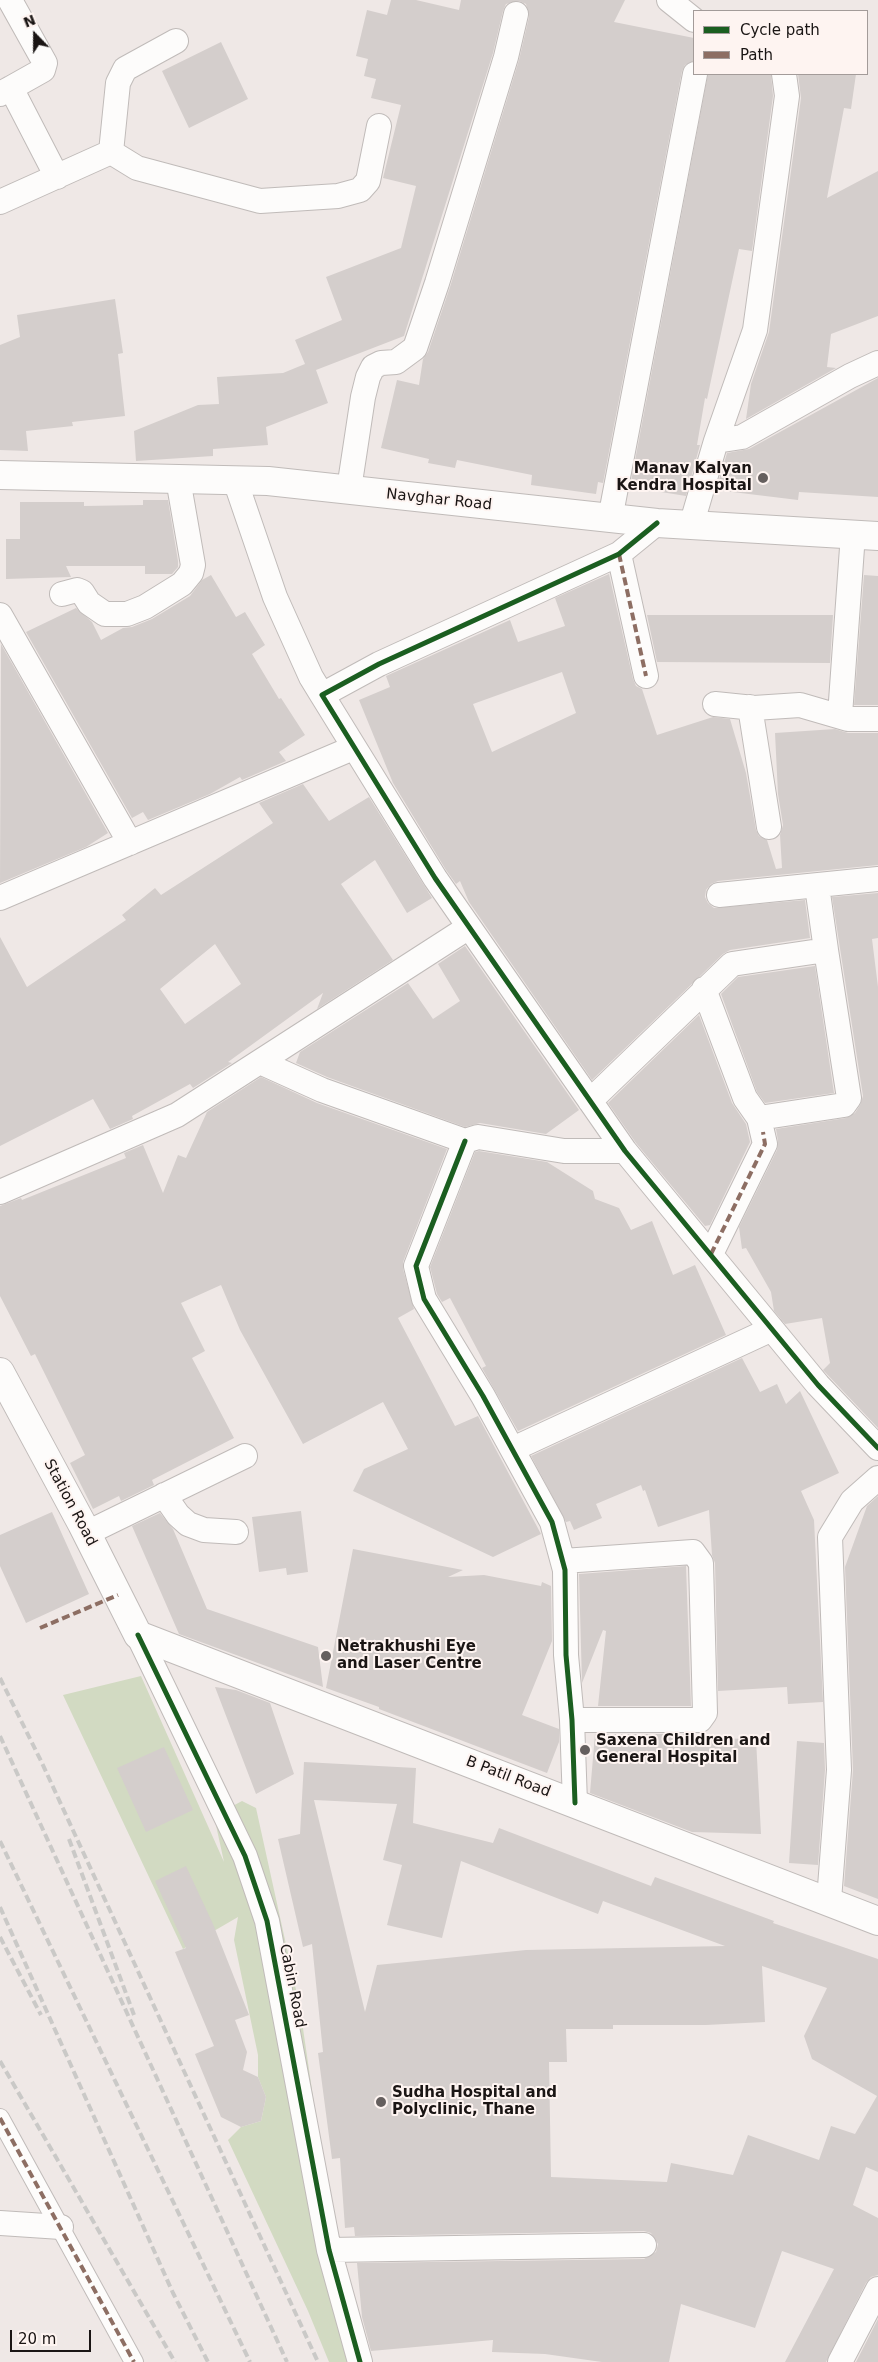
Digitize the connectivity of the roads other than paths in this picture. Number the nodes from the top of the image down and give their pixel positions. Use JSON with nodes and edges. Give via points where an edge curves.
{"nodes":[{"id":1,"x":669,"y":0,"type":"edge"},
{"id":2,"x":11,"y":2,"type":"dead end"},
{"id":3,"x":516,"y":14,"type":"dead end"},
{"id":4,"x":693,"y":19,"type":"edge"},
{"id":5,"x":176,"y":41,"type":"dead end"},
{"id":6,"x":695,"y":75,"type":"edge"},
{"id":7,"x":784,"y":75,"type":"edge"},
{"id":8,"x":6,"y":91,"type":"edge"},
{"id":9,"x":379,"y":126,"type":"dead end"},
{"id":10,"x":111,"y":152,"type":"junction"},
{"id":11,"x":57,"y":177,"type":"junction"},
{"id":12,"x":0,"y":202,"type":"edge"},
{"id":13,"x":878,"y":363,"type":"edge"},
{"id":14,"x":716,"y":441,"type":"junction"},
{"id":15,"x":0,"y":475,"type":"edge"},
{"id":16,"x":178,"y":479,"type":"junction"},
{"id":17,"x":235,"y":480,"type":"junction"},
{"id":18,"x":349,"y":490,"type":"junction"},
{"id":19,"x":610,"y":519,"type":"junction"},
{"id":20,"x":657,"y":523,"type":"junction"},
{"id":21,"x":691,"y":526,"type":"junction"},
{"id":22,"x":865,"y":535,"type":"edge"},
{"id":23,"x":618,"y":554,"type":"junction"},
{"id":24,"x":62,"y":594,"type":"dead end"},
{"id":25,"x":0,"y":615,"type":"edge"},
{"id":26,"x":646,"y":676,"type":"dead end"},
{"id":27,"x":322,"y":695,"type":"junction"},
{"id":28,"x":715,"y":704,"type":"dead end"},
{"id":29,"x":750,"y":707,"type":"junction"},
{"id":30,"x":840,"y":715,"type":"junction"},
{"id":31,"x":878,"y":719,"type":"edge"},
{"id":32,"x":353,"y":748,"type":"junction"},
{"id":33,"x":769,"y":827,"type":"dead end"},
{"id":34,"x":130,"y":843,"type":"junction"},
{"id":35,"x":878,"y":879,"type":"edge"},
{"id":36,"x":817,"y":886,"type":"junction"},
{"id":37,"x":719,"y":895,"type":"dead end"},
{"id":38,"x":0,"y":898,"type":"edge"},
{"id":39,"x":469,"y":927,"type":"junction"},
{"id":40,"x":826,"y":950,"type":"junction"},
{"id":41,"x":704,"y":989,"type":"junction"},
{"id":42,"x":260,"y":1062,"type":"junction"},
{"id":43,"x":590,"y":1100,"type":"junction"},
{"id":44,"x":759,"y":1118,"type":"junction"},
{"id":45,"x":465,"y":1141,"type":"junction"},
{"id":46,"x":625,"y":1151,"type":"junction"},
{"id":47,"x":0,"y":1192,"type":"edge"},
{"id":48,"x":711,"y":1254,"type":"junction"},
{"id":49,"x":772,"y":1329,"type":"junction"},
{"id":50,"x":0,"y":1372,"type":"edge"},
{"id":51,"x":878,"y":1448,"type":"edge"},
{"id":52,"x":513,"y":1449,"type":"junction"},
{"id":53,"x":245,"y":1456,"type":"dead end"},
{"id":54,"x":878,"y":1478,"type":"edge"},
{"id":55,"x":164,"y":1495,"type":"junction"},
{"id":56,"x":236,"y":1532,"type":"dead end"},
{"id":57,"x":87,"y":1533,"type":"junction"},
{"id":58,"x":563,"y":1561,"type":"junction"},
{"id":59,"x":138,"y":1635,"type":"junction"},
{"id":60,"x":572,"y":1720,"type":"junction"},
{"id":61,"x":575,"y":1802,"type":"junction"},
{"id":62,"x":829,"y":1900,"type":"junction"},
{"id":63,"x":878,"y":1921,"type":"edge"},
{"id":64,"x":0,"y":2118,"type":"edge"},
{"id":65,"x":0,"y":2223,"type":"edge"},
{"id":66,"x":62,"y":2227,"type":"junction"},
{"id":67,"x":644,"y":2245,"type":"dead end"},
{"id":68,"x":329,"y":2250,"type":"junction"},
{"id":69,"x":878,"y":2289,"type":"edge"},
{"id":70,"x":134,"y":2362,"type":"edge"},
{"id":71,"x":360,"y":2362,"type":"edge"},
{"id":72,"x":840,"y":2362,"type":"edge"}],
"edges":[{"from":1,"to":4,"type":"street"},
{"from":2,"to":8,"type":"street","via":[[45,62],[43,70]]},
{"from":3,"to":18,"type":"street","via":[[469,179],[415,348],[396,362],[373,366],[368,377]]},
{"from":5,"to":10,"type":"street","via":[[125,69],[118,83]]},
{"from":6,"to":19,"type":"street"},
{"from":7,"to":14,"type":"street","via":[[787,96],[755,330]]},
{"from":8,"to":11,"type":"street"},
{"from":9,"to":10,"type":"street","via":[[368,182],[360,190],[338,196],[260,201],[137,168]]},
{"from":10,"to":11,"type":"street"},
{"from":11,"to":12,"type":"street"},
{"from":13,"to":14,"type":"street","via":[[742,437]]},
{"from":14,"to":21,"type":"street"},
{"from":15,"to":16,"type":"main road","name":"Navghar Road"},
{"from":16,"to":17,"type":"main road","name":"Navghar Road"},
{"from":16,"to":24,"type":"street","via":[[193,565],[182,584],[127,614],[105,614],[77,590]]},
{"from":17,"to":18,"type":"main road","name":"Navghar Road"},
{"from":17,"to":27,"type":"street","via":[[275,597]]},
{"from":18,"to":19,"type":"main road","name":"Navghar Road"},
{"from":19,"to":20,"type":"main road","name":"Navghar Road"},
{"from":20,"to":21,"type":"main road","name":"Navghar Road"},
{"from":20,"to":23,"type":"street"},
{"from":21,"to":22,"type":"main road","name":"Navghar Road"},
{"from":22,"to":30,"type":"street"},
{"from":23,"to":26,"type":"street"},
{"from":23,"to":27,"type":"street","via":[[379,664]]},
{"from":25,"to":34,"type":"street"},
{"from":27,"to":32,"type":"street"},
{"from":28,"to":29,"type":"street"},
{"from":29,"to":30,"type":"street","via":[[800,705]]},
{"from":29,"to":33,"type":"street"},
{"from":30,"to":31,"type":"street","via":[[848,719]]},
{"from":32,"to":34,"type":"street"},
{"from":32,"to":39,"type":"street"},
{"from":34,"to":38,"type":"street"},
{"from":35,"to":36,"type":"street"},
{"from":36,"to":37,"type":"street"},
{"from":36,"to":40,"type":"street"},
{"from":39,"to":42,"type":"street"},
{"from":39,"to":43,"type":"street"},
{"from":40,"to":41,"type":"street","via":[[732,964]]},
{"from":40,"to":44,"type":"street","via":[[849,1098],[844,1105]]},
{"from":41,"to":43,"type":"street"},
{"from":41,"to":44,"type":"street","via":[[745,1098]]},
{"from":42,"to":45,"type":"street","via":[[322,1090]]},
{"from":42,"to":47,"type":"street","via":[[177,1116]]},
{"from":43,"to":46,"type":"street"},
{"from":44,"to":48,"type":"street","via":[[765,1144]]},
{"from":45,"to":46,"type":"street","via":[[478,1137],[564,1151]]},
{"from":45,"to":52,"type":"street","via":[[416,1266],[424,1299]]},
{"from":46,"to":48,"type":"street"},
{"from":48,"to":49,"type":"street"},
{"from":49,"to":51,"type":"street","via":[[818,1385]]},
{"from":49,"to":52,"type":"street"},
{"from":50,"to":57,"type":"main road","name":"Station Road"},
{"from":52,"to":58,"type":"street","via":[[552,1522]]},
{"from":53,"to":55,"type":"street"},
{"from":54,"to":62,"type":"street","via":[[852,1501],[830,1537],[839,1770]]},
{"from":55,"to":56,"type":"street","via":[[188,1524],[223,1533]]},
{"from":55,"to":57,"type":"street"},
{"from":57,"to":59,"type":"main road","name":"Station Road"},
{"from":58,"to":60,"type":"street"},
{"from":58,"to":60,"type":"street","via":[[693,1552],[701,1563],[705,1713],[700,1720]]},
{"from":59,"to":61,"type":"main road","name":"B Patil Road"},
{"from":59,"to":68,"type":"street","name":"Cabin Road","via":[[245,1856],[267,1921]]},
{"from":60,"to":61,"type":"street"},
{"from":61,"to":62,"type":"main road","name":"B Patil Road"},
{"from":62,"to":63,"type":"main road","name":"B Patil Road"},
{"from":64,"to":66,"type":"street"},
{"from":65,"to":66,"type":"street"},
{"from":66,"to":70,"type":"street"},
{"from":67,"to":68,"type":"street"},
{"from":68,"to":71,"type":"street","name":"Cabin Road"},
{"from":69,"to":72,"type":"street"}]}
